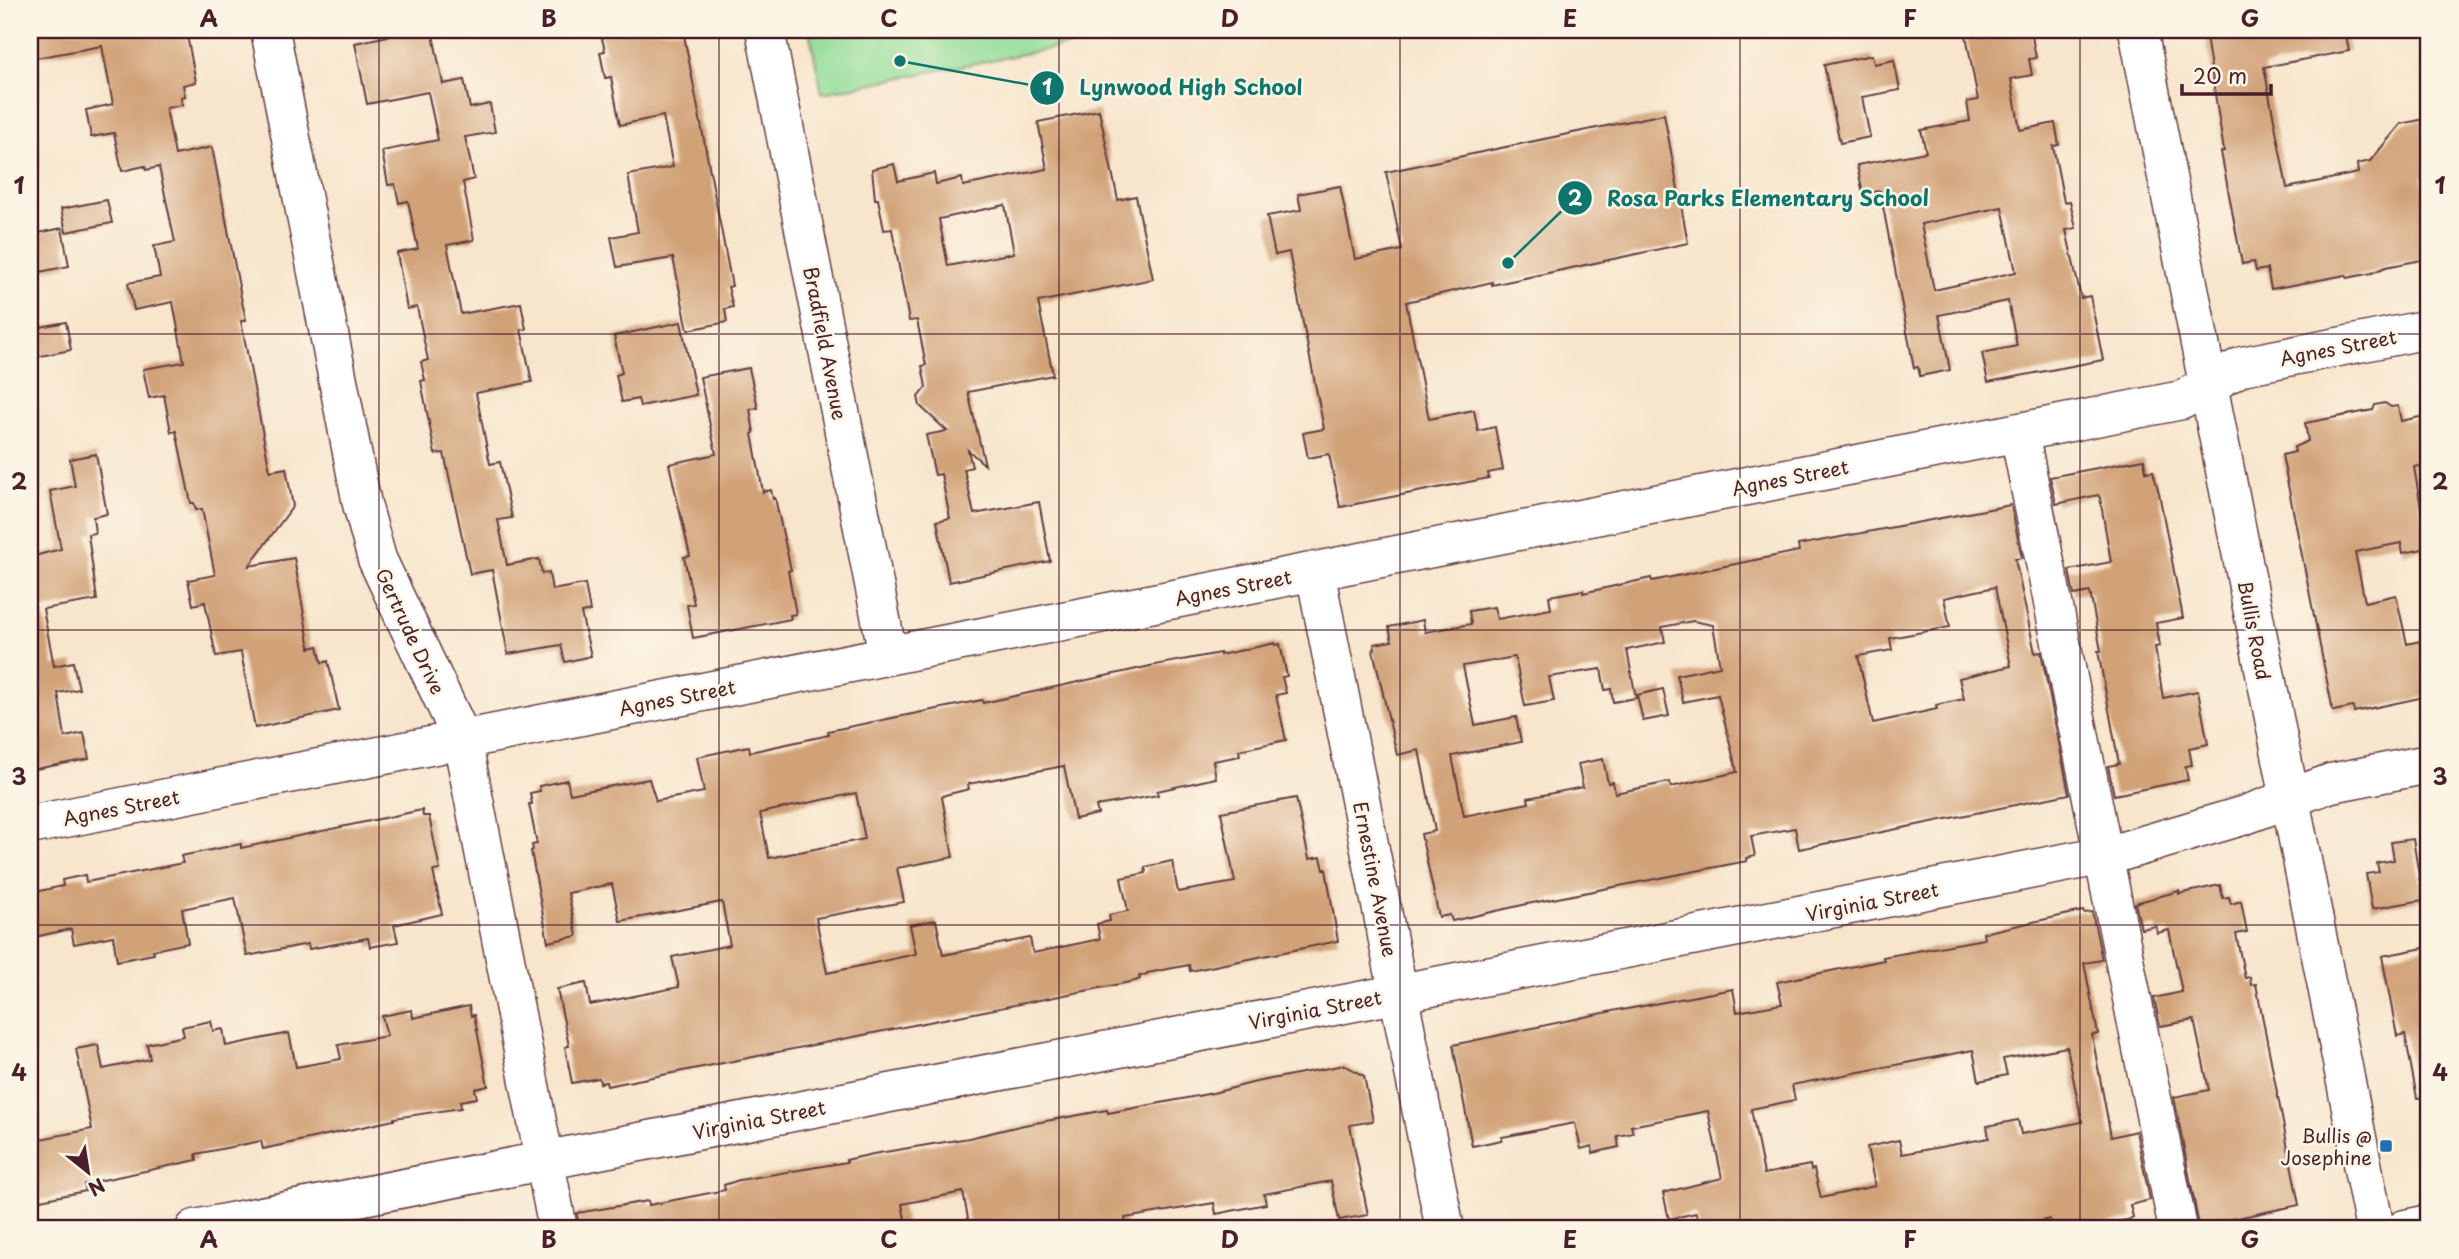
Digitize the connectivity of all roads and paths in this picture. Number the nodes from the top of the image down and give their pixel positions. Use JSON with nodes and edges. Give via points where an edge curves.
{"nodes":[{"id":1,"x":270,"y":30,"type":"edge"},
{"id":2,"x":765,"y":30,"type":"edge"},
{"id":3,"x":2138,"y":30,"type":"edge"},
{"id":4,"x":2429,"y":329,"type":"edge"},
{"id":5,"x":2207,"y":385,"type":"junction"},
{"id":6,"x":2019,"y":432,"type":"junction"},
{"id":7,"x":1315,"y":571,"type":"junction"},
{"id":8,"x":888,"y":655,"type":"junction"},
{"id":9,"x":462,"y":739,"type":"junction"},
{"id":10,"x":2429,"y":764,"type":"edge"},
{"id":11,"x":2289,"y":799,"type":"junction"},
{"id":12,"x":30,"y":825,"type":"edge"},
{"id":13,"x":2104,"y":856,"type":"junction"},
{"id":14,"x":1398,"y":993,"type":"junction"},
{"id":15,"x":544,"y":1161,"type":"junction"},
{"id":16,"x":2429,"y":1224,"type":"edge"},
{"id":17,"x":195,"y":1229,"type":"edge"},
{"id":18,"x":558,"y":1229,"type":"edge"},
{"id":19,"x":1445,"y":1229,"type":"edge"},
{"id":20,"x":2178,"y":1229,"type":"edge"},
{"id":21,"x":2375,"y":1229,"type":"edge"},
{"id":22,"x":2405,"y":1229,"type":"edge"}],
"edges":[{"from":1,"to":9,"type":"street","name":"Gertrude Drive","via":[[372,542]]},
{"from":2,"to":8,"type":"street","name":"Bradfield Avenue"},
{"from":3,"to":5,"type":"street","name":"Bullis Road"},
{"from":4,"to":5,"type":"street","name":"Agnes Street","via":[[2242,366]]},
{"from":5,"to":6,"type":"street","name":"Agnes Street","via":[[2182,400]]},
{"from":5,"to":11,"type":"street","name":"Bullis Road"},
{"from":6,"to":7,"type":"street","name":"Agnes Street"},
{"from":6,"to":13,"type":"street"},
{"from":7,"to":8,"type":"street","name":"Agnes Street"},
{"from":7,"to":14,"type":"street","name":"Ernestine Avenue"},
{"from":8,"to":9,"type":"street","name":"Agnes Street"},
{"from":9,"to":12,"type":"street","name":"Agnes Street"},
{"from":9,"to":15,"type":"street","name":"Gertrude Drive"},
{"from":10,"to":11,"type":"street","name":"Virginia Street","via":[[2331,783]]},
{"from":11,"to":13,"type":"street","name":"Virginia Street"},
{"from":11,"to":21,"type":"street","name":"Bullis Road"},
{"from":13,"to":14,"type":"street","name":"Virginia Street"},
{"from":13,"to":20,"type":"street"},
{"from":14,"to":15,"type":"street","name":"Virginia Street"},
{"from":14,"to":19,"type":"street","name":"Ernestine Avenue"},
{"from":15,"to":17,"type":"street","name":"Virginia Street"},
{"from":15,"to":18,"type":"street","name":"Gertrude Drive"},
{"from":16,"to":22,"type":"street"}]}
